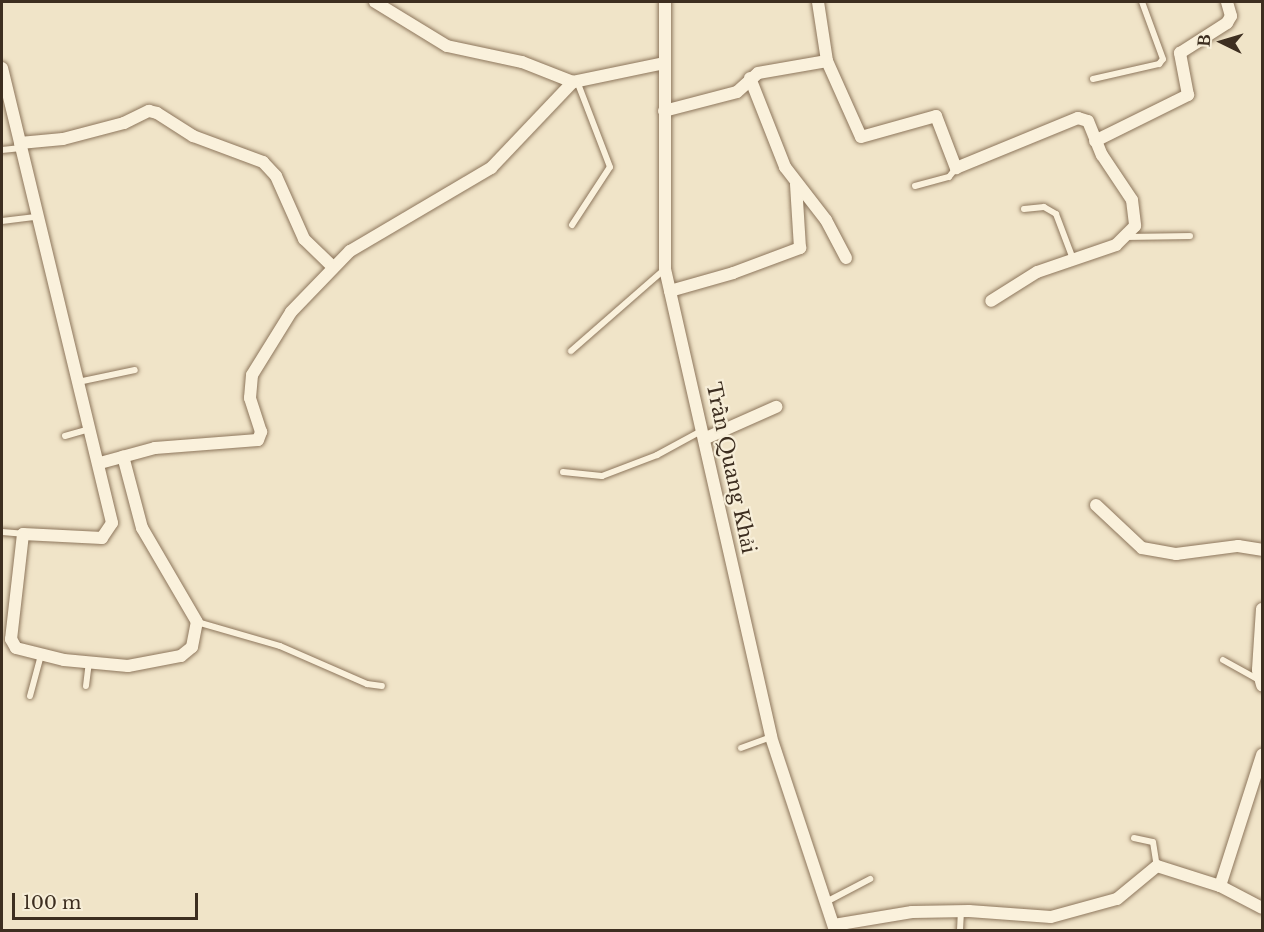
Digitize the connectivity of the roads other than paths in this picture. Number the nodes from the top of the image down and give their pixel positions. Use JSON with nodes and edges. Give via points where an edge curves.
{"nodes":[{"id":1,"x":375,"y":2,"type":"edge"},
{"id":2,"x":665,"y":2,"type":"edge"},
{"id":3,"x":818,"y":2,"type":"edge"},
{"id":4,"x":1142,"y":2,"type":"edge"},
{"id":5,"x":1227,"y":2,"type":"edge"},
{"id":6,"x":827,"y":61,"type":"junction"},
{"id":7,"x":665,"y":63,"type":"junction"},
{"id":8,"x":2,"y":68,"type":"edge"},
{"id":9,"x":750,"y":78,"type":"junction"},
{"id":10,"x":1093,"y":79,"type":"dead end"},
{"id":11,"x":575,"y":82,"type":"junction"},
{"id":12,"x":664,"y":111,"type":"junction"},
{"id":13,"x":1095,"y":141,"type":"junction"},
{"id":14,"x":20,"y":146,"type":"junction"},
{"id":15,"x":2,"y":150,"type":"edge"},
{"id":16,"x":956,"y":168,"type":"junction"},
{"id":17,"x":796,"y":184,"type":"junction"},
{"id":18,"x":915,"y":186,"type":"dead end"},
{"id":19,"x":1024,"y":209,"type":"dead end"},
{"id":20,"x":36,"y":216,"type":"junction"},
{"id":21,"x":2,"y":221,"type":"edge"},
{"id":22,"x":572,"y":225,"type":"dead end"},
{"id":23,"x":1190,"y":236,"type":"dead end"},
{"id":24,"x":1128,"y":237,"type":"junction"},
{"id":25,"x":846,"y":258,"type":"dead end"},
{"id":26,"x":1073,"y":260,"type":"junction"},
{"id":27,"x":332,"y":266,"type":"junction"},
{"id":28,"x":665,"y":269,"type":"junction"},
{"id":29,"x":670,"y":291,"type":"junction"},
{"id":30,"x":991,"y":301,"type":"dead end"},
{"id":31,"x":571,"y":351,"type":"dead end"},
{"id":32,"x":135,"y":370,"type":"dead end"},
{"id":33,"x":78,"y":382,"type":"junction"},
{"id":34,"x":776,"y":406,"type":"dead end"},
{"id":35,"x":91,"y":429,"type":"junction"},
{"id":36,"x":705,"y":434,"type":"junction"},
{"id":37,"x":65,"y":436,"type":"dead end"},
{"id":38,"x":123,"y":456,"type":"junction"},
{"id":39,"x":100,"y":463,"type":"junction"},
{"id":40,"x":562,"y":472,"type":"dead end"},
{"id":41,"x":1096,"y":505,"type":"dead end"},
{"id":42,"x":2,"y":532,"type":"edge"},
{"id":43,"x":23,"y":534,"type":"junction"},
{"id":44,"x":1263,"y":550,"type":"edge"},
{"id":45,"x":1263,"y":609,"type":"edge"},
{"id":46,"x":197,"y":622,"type":"junction"},
{"id":47,"x":40,"y":655,"type":"junction"},
{"id":48,"x":1222,"y":660,"type":"dead end"},
{"id":49,"x":89,"y":663,"type":"junction"},
{"id":50,"x":1261,"y":683,"type":"edge"},
{"id":51,"x":86,"y":686,"type":"dead end"},
{"id":52,"x":382,"y":686,"type":"dead end"},
{"id":53,"x":30,"y":696,"type":"dead end"},
{"id":54,"x":771,"y":736,"type":"junction"},
{"id":55,"x":741,"y":748,"type":"dead end"},
{"id":56,"x":1263,"y":755,"type":"edge"},
{"id":57,"x":1134,"y":838,"type":"dead end"},
{"id":58,"x":1157,"y":866,"type":"junction"},
{"id":59,"x":870,"y":879,"type":"dead end"},
{"id":60,"x":1220,"y":886,"type":"junction"},
{"id":61,"x":826,"y":902,"type":"junction"},
{"id":62,"x":1263,"y":908,"type":"edge"},
{"id":63,"x":961,"y":911,"type":"junction"},
{"id":64,"x":834,"y":928,"type":"edge"},
{"id":65,"x":960,"y":930,"type":"edge"}],
"edges":[{"from":1,"to":11,"type":"street","via":[[447,46],[522,62]]},
{"from":2,"to":7,"type":"street","name":"Trần Quang Khải"},
{"from":3,"to":6,"type":"street"},
{"from":4,"to":10,"type":"lane","via":[[1163,59],[1159,64]]},
{"from":5,"to":13,"type":"street","via":[[1231,16],[1227,23],[1180,52],[1188,95]]},
{"from":6,"to":9,"type":"street"},
{"from":6,"to":16,"type":"street","via":[[856,132],[867,138],[936,116]]},
{"from":7,"to":11,"type":"street"},
{"from":7,"to":12,"type":"street","name":"Trần Quang Khải"},
{"from":8,"to":14,"type":"street"},
{"from":9,"to":12,"type":"street","via":[[737,92]]},
{"from":9,"to":17,"type":"street"},
{"from":11,"to":22,"type":"lane","via":[[610,167]]},
{"from":11,"to":27,"type":"street","via":[[491,168],[366,241]]},
{"from":12,"to":28,"type":"street","name":"Trần Quang Khải"},
{"from":13,"to":16,"type":"street","via":[[1088,121],[1078,117]]},
{"from":13,"to":24,"type":"street","via":[[1132,200],[1135,226]]},
{"from":14,"to":15,"type":"lane"},
{"from":14,"to":20,"type":"street"},
{"from":14,"to":27,"type":"street","via":[[124,123],[149,111],[157,113],[193,136],[263,162],[276,176],[304,239]]},
{"from":16,"to":18,"type":"lane","via":[[949,177]]},
{"from":17,"to":25,"type":"street","via":[[826,220]]},
{"from":17,"to":29,"type":"street","via":[[800,248]]},
{"from":19,"to":26,"type":"lane","via":[[1044,207],[1056,214]]},
{"from":20,"to":21,"type":"lane"},
{"from":20,"to":33,"type":"street"},
{"from":23,"to":24,"type":"lane"},
{"from":24,"to":26,"type":"street"},
{"from":26,"to":30,"type":"street","via":[[1024,278]]},
{"from":27,"to":38,"type":"street","via":[[284,321],[252,375],[250,398],[261,432],[258,440],[155,448]]},
{"from":28,"to":29,"type":"street","name":"Trần Quang Khải"},
{"from":28,"to":31,"type":"lane"},
{"from":29,"to":36,"type":"street","name":"Trần Quang Khải"},
{"from":32,"to":33,"type":"lane"},
{"from":33,"to":35,"type":"street"},
{"from":34,"to":36,"type":"street"},
{"from":35,"to":37,"type":"lane"},
{"from":35,"to":39,"type":"street"},
{"from":36,"to":40,"type":"lane","via":[[602,476]]},
{"from":36,"to":54,"type":"street","name":"Trần Quang Khải"},
{"from":38,"to":39,"type":"street"},
{"from":38,"to":46,"type":"street","via":[[142,528]]},
{"from":39,"to":43,"type":"street","via":[[112,513],[109,532],[91,539]]},
{"from":41,"to":44,"type":"street","via":[[1142,548],[1176,554],[1238,546]]},
{"from":42,"to":43,"type":"lane"},
{"from":43,"to":47,"type":"street","via":[[12,643]]},
{"from":45,"to":50,"type":"street"},
{"from":46,"to":49,"type":"street","via":[[192,647],[182,656],[128,666]]},
{"from":46,"to":52,"type":"lane","via":[[280,646],[367,684]]},
{"from":47,"to":49,"type":"street"},
{"from":47,"to":53,"type":"lane"},
{"from":48,"to":50,"type":"lane"},
{"from":49,"to":51,"type":"lane"},
{"from":54,"to":55,"type":"lane"},
{"from":54,"to":61,"type":"street","name":"Trần Quang Khải"},
{"from":56,"to":60,"type":"street"},
{"from":57,"to":58,"type":"lane","via":[[1153,842]]},
{"from":58,"to":60,"type":"street"},
{"from":58,"to":63,"type":"street","via":[[1117,898],[1051,917]]},
{"from":59,"to":61,"type":"lane"},
{"from":60,"to":62,"type":"street"},
{"from":61,"to":64,"type":"street","name":"Trần Quang Khải"},
{"from":63,"to":64,"type":"street","via":[[902,913]]},
{"from":63,"to":65,"type":"lane"}]}
